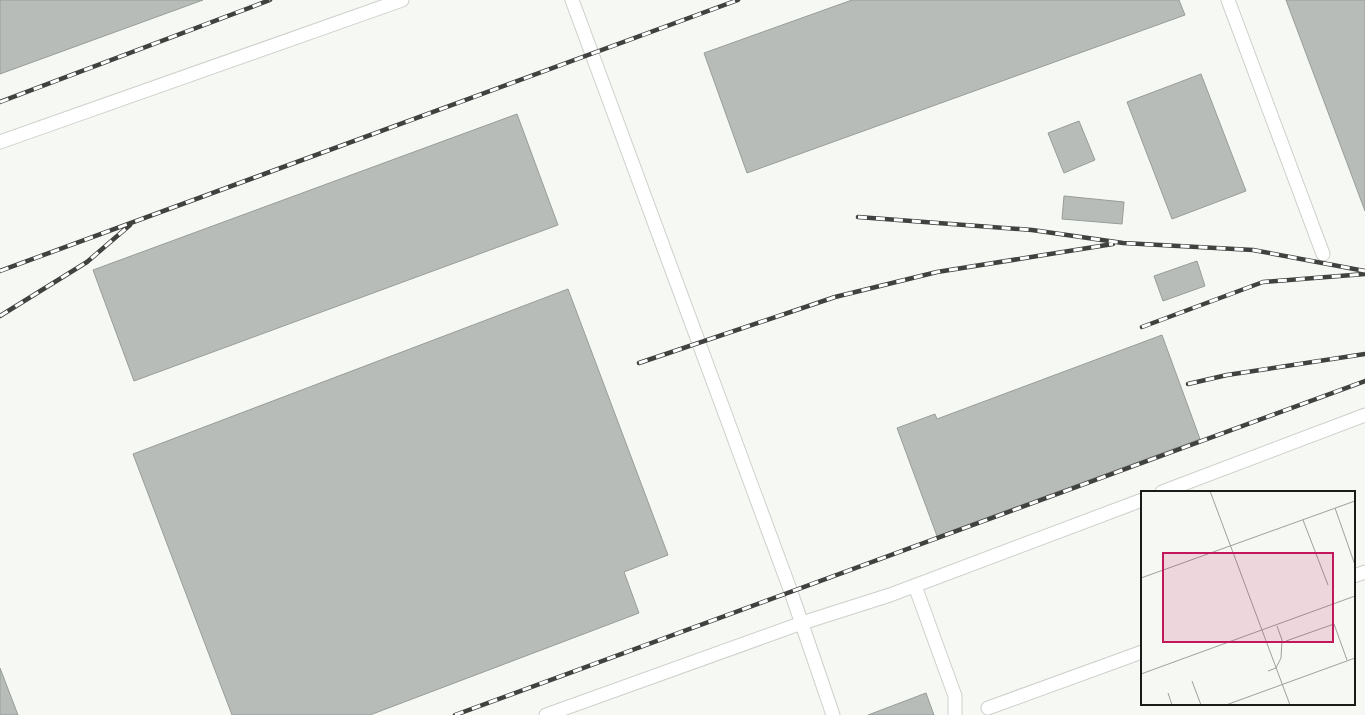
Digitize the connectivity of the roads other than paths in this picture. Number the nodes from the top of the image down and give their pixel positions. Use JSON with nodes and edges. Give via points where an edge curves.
{"nodes":[{"id":1,"x":402,"y":0,"type":"edge"},
{"id":2,"x":572,"y":0,"type":"edge"},
{"id":3,"x":1228,"y":0,"type":"edge"},
{"id":4,"x":0,"y":142,"type":"edge"},
{"id":5,"x":1323,"y":254,"type":"dead end"},
{"id":6,"x":1365,"y":415,"type":"edge"},
{"id":7,"x":1165,"y":491,"type":"edge"},
{"id":8,"x":1141,"y":500,"type":"edge"},
{"id":9,"x":1365,"y":572,"type":"edge"},
{"id":10,"x":1355,"y":576,"type":"edge"},
{"id":11,"x":915,"y":586,"type":"junction"},
{"id":12,"x":802,"y":623,"type":"junction"},
{"id":13,"x":1141,"y":652,"type":"edge"},
{"id":14,"x":988,"y":708,"type":"dead end"},
{"id":15,"x":546,"y":715,"type":"edge"},
{"id":16,"x":833,"y":715,"type":"edge"},
{"id":17,"x":954,"y":715,"type":"edge"}],
"edges":[{"from":1,"to":4,"type":"lane"},
{"from":2,"to":12,"type":"lane"},
{"from":3,"to":5,"type":"lane"},
{"from":6,"to":7,"type":"lane"},
{"from":8,"to":11,"type":"lane"},
{"from":9,"to":10,"type":"lane"},
{"from":11,"to":12,"type":"lane"},
{"from":11,"to":17,"type":"lane","via":[[955,696]]},
{"from":12,"to":15,"type":"lane"},
{"from":12,"to":16,"type":"lane"},
{"from":13,"to":14,"type":"lane"}]}
